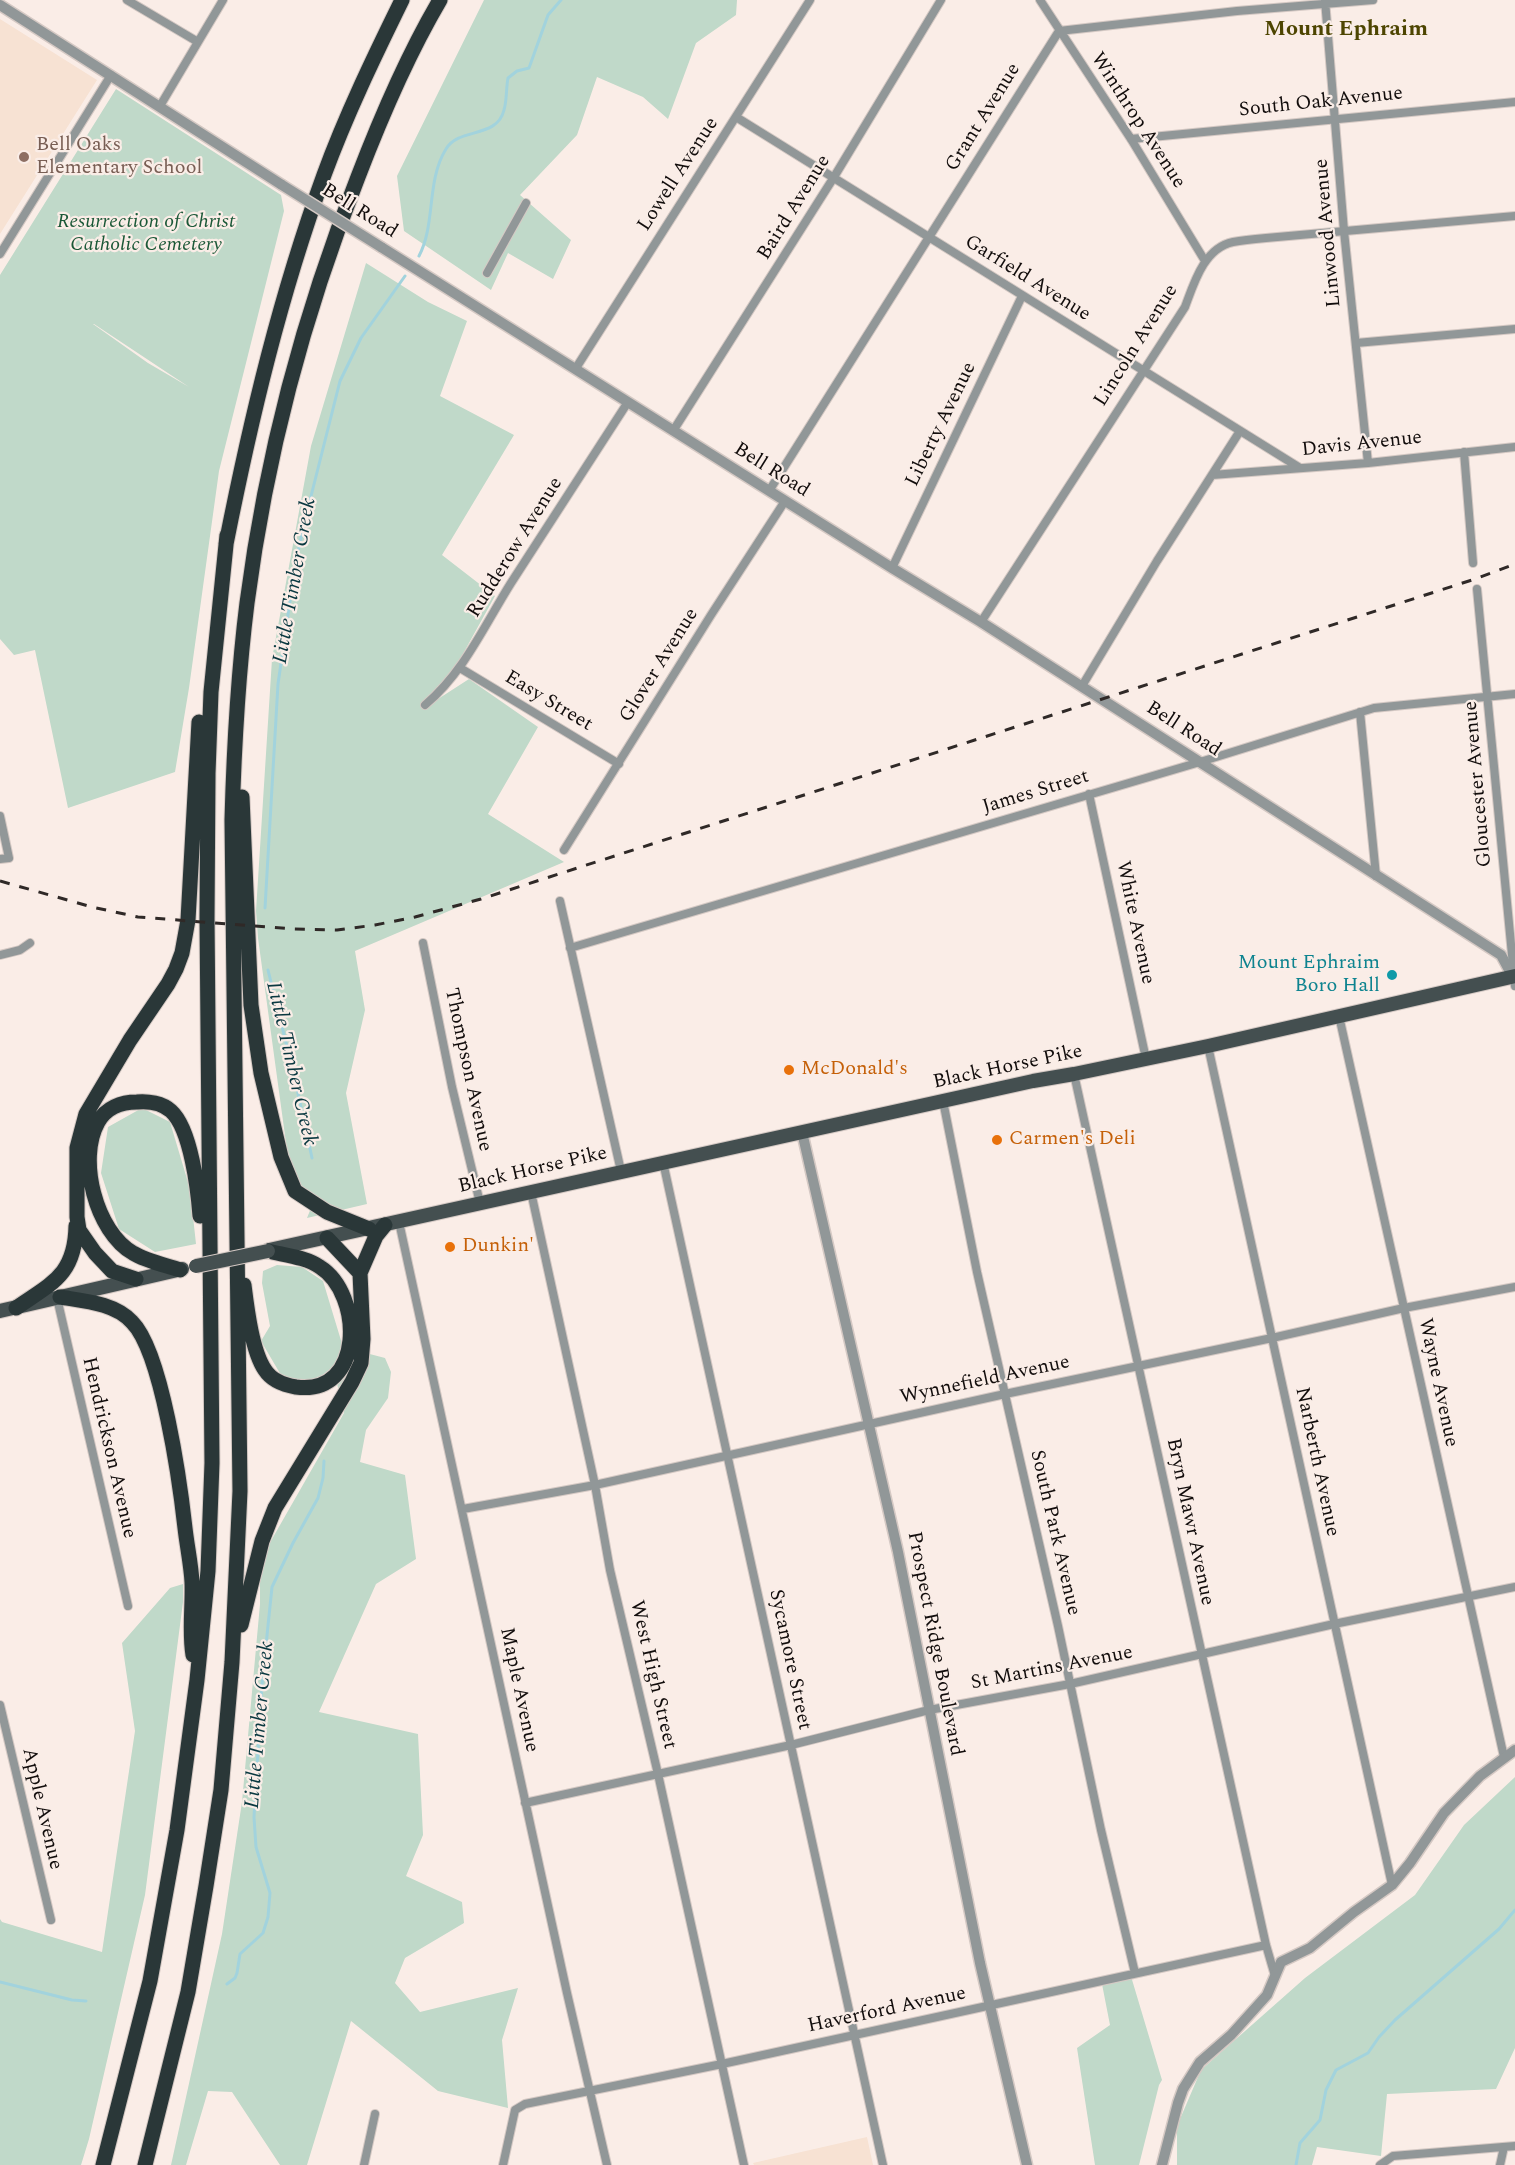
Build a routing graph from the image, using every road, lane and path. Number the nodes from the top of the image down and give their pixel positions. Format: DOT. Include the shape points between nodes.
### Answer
graph roads {
  1 [pos="127,0"];
  2 [pos="223,0"];
  3 [pos="402,0"];
  4 [pos="440,0"];
  5 [pos="810,0"];
  6 [pos="941,0"];
  7 [pos="1040,0"];
  8 [pos="1373,0"];
  9 [pos="1325,1"];
  10 [pos="0,5"];
  11 [pos="1059,31"];
  12 [pos="198,42"];
  13 [pos="111,75"];
  14 [pos="1515,102"];
  15 [pos="160,106"];
  16 [pos="736,117"];
  17 [pos="1335,118"];
  18 [pos="1131,139"];
  19 [pos="834,177"];
  20 [pos="526,203"];
  21 [pos="1515,216"];
  22 [pos="1344,231"];
  23 [pos="928,237"];
  24 [pos="0,254"];
  25 [pos="1205,261"];
  26 [pos="488,273"];
  27 [pos="1022,296"];
  28 [pos="1515,329"];
  29 [pos="1356,343"];
  30 [pos="576,368"];
  31 [pos="1142,371"];
  32 [pos="628,402"];
  33 [pos="673,431"];
  34 [pos="1240,431"];
  35 [pos="1515,447"];
  36 [pos="1464,452"];
  37 [pos="1368,463"];
  38 [pos="1300,468"];
  39 [pos="1212,475"];
  40 [pos="769,491"];
  41 [pos="785,501"];
  42 [pos="227,535"];
  43 [pos="1473,563"];
  44 [pos="892,568"];
  45 [pos="1476,589"];
  46 [pos="981,622"];
  47 [pos="460,668"];
  48 [pos="1082,686"];
  49 [pos="1515,694"];
  50 [pos="1487,697"];
  51 [pos="424,705"];
  52 [pos="237,709"];
  53 [pos="1360,712"];
  54 [pos="1200,762"];
  55 [pos="619,764"];
  56 [pos="1089,794"];
  57 [pos="0,816"];
  58 [pos="564,850"];
  59 [pos="4,858"];
  60 [pos="1377,876"];
  61 [pos="560,901"];
  62 [pos="30,943"];
  63 [pos="423,943"];
  64 [pos="570,948"];
  65 [pos="0,955"];
  66 [pos="1514,980"];
  67 [pos="1339,1016"];
  68 [pos="1208,1046"];
  69 [pos="1146,1059"];
  70 [pos="1074,1074"];
  71 [pos="943,1101"];
  72 [pos="802,1132"];
  73 [pos="663,1162"];
  74 [pos="621,1171"];
  75 [pos="531,1192"];
  76 [pos="480,1203"];
  77 [pos="77,1208"];
  78 [pos="235,1216"];
  79 [pos="392,1223"];
  80 [pos="369,1228"];
  81 [pos="327,1238"];
  82 [pos="268,1251"];
  83 [pos="180,1270"];
  84 [pos="360,1274"];
  85 [pos="136,1279"];
  86 [pos="1515,1287"];
  87 [pos="58,1297"];
  88 [pos="16,1308"];
  89 [pos="1404,1308"];
  90 [pos="0,1311"];
  91 [pos="210,1331"];
  92 [pos="1272,1338"];
  93 [pos="1138,1365"];
  94 [pos="1005,1394"];
  95 [pos="869,1424"];
  96 [pos="727,1455"];
  97 [pos="595,1485"];
  98 [pos="463,1509"];
  99 [pos="1515,1587"];
  100 [pos="1468,1598"];
  101 [pos="128,1606"];
  102 [pos="1334,1624"];
  103 [pos="1202,1655"];
  104 [pos="232,1662"];
  105 [pos="197,1680"];
  106 [pos="1070,1684"];
  107 [pos="0,1706"];
  108 [pos="930,1710"];
  109 [pos="791,1745"];
  110 [pos="1515,1750"];
  111 [pos="1504,1757"];
  112 [pos="658,1774"];
  113 [pos="525,1803"];
  114 [pos="1392,1885"];
  115 [pos="51,1920"];
  116 [pos="1266,1945"];
  117 [pos="1135,1973"];
  118 [pos="1275,1976"];
  119 [pos="990,2005"];
  120 [pos="855,2035"];
  121 [pos="722,2064"];
  122 [pos="589,2091"];
  123 [pos="375,2114"];
  124 [pos="1515,2146"];
  125 [pos="1504,2147"];
  126 [pos="1381,2164"];
  127 [pos="103,2165"];
  128 [pos="145,2165"];
  129 [pos="364,2165"];
  130 [pos="503,2165"];
  131 [pos="607,2165"];
  132 [pos="744,2165"];
  133 [pos="883,2165"];
  134 [pos="1027,2165"];
  135 [pos="1162,2165"];
  136 [pos="1500,2165"];
  1 -- 12 [label="street"];
  2 -- 12 [label="street"];
  3 -- 42 [label="highway" via="324,175 268,354"];
  4 -- 52 [label="highway" via="409,58 367,153 297,357 263,503 246,612"];
  5 -- 16 [label="street, Lowell Avenue"];
  6 -- 19 [label="street, Baird Avenue"];
  7 -- 11 [label="street, Winthrop Avenue"];
  8 -- 9 [label="street"];
  9 -- 11 [label="street"];
  9 -- 17 [label="street, Linwood Avenue"];
  10 -- 13 [label="street, Bell Road"];
  11 -- 18 [label="street, Winthrop Avenue"];
  11 -- 23 [label="street, Grant Avenue"];
  12 -- 15 [label="street"];
  13 -- 15 [label="street, Bell Road"];
  13 -- 24 [label="street"];
  14 -- 17 [label="street, South Oak Avenue"];
  15 -- 30 [label="street, Bell Road, bridge"];
  16 -- 19 [label="street, Garfield Avenue"];
  16 -- 30 [label="street, Lowell Avenue"];
  17 -- 18 [label="street, South Oak Avenue"];
  17 -- 22 [label="street, Linwood Avenue"];
  18 -- 25 [label="street, Winthrop Avenue"];
  19 -- 23 [label="street, Garfield Avenue"];
  19 -- 33 [label="street, Baird Avenue"];
  20 -- 26 [label="street"];
  21 -- 22 [label="street, Lincoln Avenue"];
  22 -- 25 [label="street, Lincoln Avenue" via="1231,242"];
  22 -- 29 [label="street, Linwood Avenue"];
  23 -- 27 [label="street, Garfield Avenue"];
  23 -- 40 [label="street, Grant Avenue"];
  25 -- 31 [label="street, Lincoln Avenue" via="1185,307"];
  27 -- 31 [label="street, Garfield Avenue"];
  27 -- 44 [label="street, Liberty Avenue"];
  28 -- 29 [label="street"];
  29 -- 37 [label="street, Linwood Avenue"];
  30 -- 32 [label="street, Bell Road"];
  31 -- 34 [label="street, Garfield Avenue"];
  31 -- 46 [label="street, Lincoln Avenue"];
  32 -- 33 [label="street, Bell Road"];
  32 -- 47 [label="street, Rudderow Avenue"];
  33 -- 40 [label="street, Bell Road"];
  34 -- 38 [label="street, Garfield Avenue"];
  34 -- 39 [label="street"];
  35 -- 36 [label="street, Davis Avenue"];
  36 -- 37 [label="street, Davis Avenue"];
  36 -- 43 [label="street"];
  37 -- 38 [label="street, Davis Avenue"];
  38 -- 39 [label="street, Davis Avenue"];
  39 -- 48 [label="street"];
  40 -- 41 [label="street, Bell Road"];
  41 -- 44 [label="street, Bell Road"];
  41 -- 55 [label="street, Glover Avenue"];
  42 -- 77 [label="highway" via="207,637 188,920 182,953 168,984 86,1114 77,1148"];
  42 -- 91 [label="highway" via="211,692 208,773"];
  44 -- 46 [label="street, Bell Road"];
  45 -- 50 [label="street, Gloucester Avenue"];
  46 -- 48 [label="street, Bell Road"];
  47 -- 51 [label="street, Rudderow Avenue"];
  47 -- 55 [label="street, Easy Street"];
  48 -- 54 [label="street, Bell Road"];
  49 -- 50 [label="street, James Street"];
  50 -- 53 [label="street, James Street"];
  50 -- 66 [label="street, Gloucester Avenue"];
  52 -- 78 [label="highway" via="232,820"];
  52 -- 80 [label="highway" via="251,1005 261,1073 281,1157 295,1191 327,1212"];
  53 -- 54 [label="street, James Street"];
  53 -- 60 [label="street"];
  54 -- 56 [label="street, James Street"];
  54 -- 60 [label="street, Bell Road"];
  55 -- 58 [label="street, Glover Avenue"];
  56 -- 64 [label="street, James Street"];
  56 -- 69 [label="street, White Avenue"];
  57 -- 59 [label="street"];
  60 -- 66 [label="street, Bell Road" via="1501,954"];
  61 -- 64 [label="street"];
  62 -- 65 [label="street"];
  63 -- 76 [label="street, Thompson Avenue"];
  64 -- 74 [label="street"];
  66 -- 67 [label="main road, Black Horse Pike"];
  67 -- 68 [label="main road, Black Horse Pike"];
  67 -- 89 [label="street, Wayne Avenue"];
  68 -- 69 [label="main road, Black Horse Pike"];
  68 -- 92 [label="street, Narberth Avenue"];
  69 -- 70 [label="main road, Black Horse Pike"];
  70 -- 71 [label="main road, Black Horse Pike"];
  70 -- 93 [label="street, Bryn Mawr Avenue"];
  71 -- 72 [label="main road, Black Horse Pike"];
  71 -- 94 [label="street, South Park Avenue"];
  72 -- 73 [label="main road, Black Horse Pike"];
  72 -- 95 [label="street, Prospect Ridge Boulevard"];
  73 -- 74 [label="main road, Black Horse Pike"];
  73 -- 96 [label="street, Sycamore Street"];
  74 -- 75 [label="main road, Black Horse Pike"];
  75 -- 76 [label="main road, Black Horse Pike"];
  75 -- 97 [label="street, West High Street"];
  76 -- 79 [label="main road, Black Horse Pike"];
  77 -- 85 [label="highway" via="80,1230 95,1253 112,1271"];
  77 -- 88 [label="highway" via="71,1261 48,1285"];
  78 -- 82 [label="highway" via="246,1295 264,1369 286,1385 310,1388 328,1383 342,1367 351,1339 348,1311 339,1289 320,1266"];
  78 -- 104 [label="highway" via="240,1491"];
  79 -- 80 [label="main road, Black Horse Pike"];
  79 -- 84 [label="highway" via="376,1236"];
  79 -- 98 [label="street, Maple Avenue"];
  80 -- 81 [label="main road, Black Horse Pike"];
  81 -- 82 [label="main road, Black Horse Pike"];
  81 -- 84 [label="highway"];
  82 -- 83 [label="main road, bridge"];
  83 -- 85 [label="main road"];
  83 -- 91 [label="highway" via="134,1254 115,1240 99,1211 92,1178 91,1137 99,1120 111,1108 127,1102 161,1105 171,1111 185,1135 198,1196"];
  84 -- 104 [label="highway" via="361,1363 275,1508 262,1541"];
  85 -- 87 [label="main road"];
  86 -- 89 [label="street, Wynnefield Avenue"];
  87 -- 88 [label="main road"];
  87 -- 101 [label="street, Hendrickson Avenue"];
  87 -- 105 [label="highway" via="100,1305 133,1322 156,1372 181,1492 192,1581 191,1644"];
  88 -- 90 [label="main road"];
  89 -- 92 [label="street, Wynnefield Avenue"];
  89 -- 100 [label="street, Wayne Avenue"];
  91 -- 105 [label="highway" via="212,1500"];
  92 -- 93 [label="street, Wynnefield Avenue"];
  92 -- 102 [label="street, Narberth Avenue"];
  93 -- 94 [label="street, Wynnefield Avenue"];
  93 -- 103 [label="street, Bryn Mawr Avenue"];
  94 -- 95 [label="street, Wynnefield Avenue"];
  94 -- 106 [label="street, South Park Avenue"];
  95 -- 96 [label="street, Wynnefield Avenue"];
  95 -- 108 [label="street, Prospect Ridge Boulevard"];
  96 -- 97 [label="street, Wynnefield Avenue"];
  96 -- 109 [label="street, Sycamore Street"];
  97 -- 98 [label="street, Wynnefield Avenue"];
  97 -- 112 [label="street, West High Street" via="610,1570"];
  98 -- 113 [label="street, Maple Avenue"];
  99 -- 100 [label="street, St Martins Avenue"];
  100 -- 102 [label="street, St Martins Avenue"];
  100 -- 111 [label="street, Wayne Avenue"];
  102 -- 103 [label="street, St Martins Avenue"];
  102 -- 114 [label="street, Narberth Avenue"];
  103 -- 106 [label="street, St Martins Avenue"];
  103 -- 116 [label="street, Bryn Mawr Avenue"];
  104 -- 128 [label="highway" via="221,1790 188,1992"];
  105 -- 127 [label="highway" via="177,1830 150,1981"];
  106 -- 108 [label="street, St Martins Avenue"];
  106 -- 117 [label="street, South Park Avenue"];
  107 -- 115 [label="street, Apple Avenue"];
  108 -- 109 [label="street, St Martins Avenue"];
  108 -- 119 [label="street, Prospect Ridge Boulevard"];
  109 -- 112 [label="street, St Martins Avenue"];
  109 -- 120 [label="street, Sycamore Street"];
  110 -- 111 [label="street"];
  111 -- 114 [label="street" via="1444,1813"];
  112 -- 113 [label="street, St Martins Avenue"];
  112 -- 121 [label="street, West High Street"];
  113 -- 122 [label="street, Maple Avenue"];
  114 -- 118 [label="street" via="1310,1948 1281,1962"];
  116 -- 117 [label="street, Haverford Avenue"];
  116 -- 118 [label="street, Bryn Mawr Avenue"];
  117 -- 119 [label="street, Haverford Avenue"];
  118 -- 135 [label="street" via="1267,1995 1232,2035 1200,2062 1176,2109"];
  119 -- 120 [label="street, Haverford Avenue"];
  119 -- 134 [label="street, Prospect Ridge Boulevard"];
  120 -- 121 [label="street, Haverford Avenue"];
  120 -- 133 [label="street, Sycamore Street"];
  121 -- 122 [label="street, Haverford Avenue"];
  121 -- 132 [label="street, West High Street"];
  122 -- 130 [label="street, Haverford Avenue" via="525,2104 515,2110"];
  122 -- 131 [label="street, Maple Avenue"];
  123 -- 129 [label="street"];
  124 -- 125 [label="street"];
  125 -- 126 [label="street" via="1393,2156"];
  125 -- 136 [label="street"];
}
